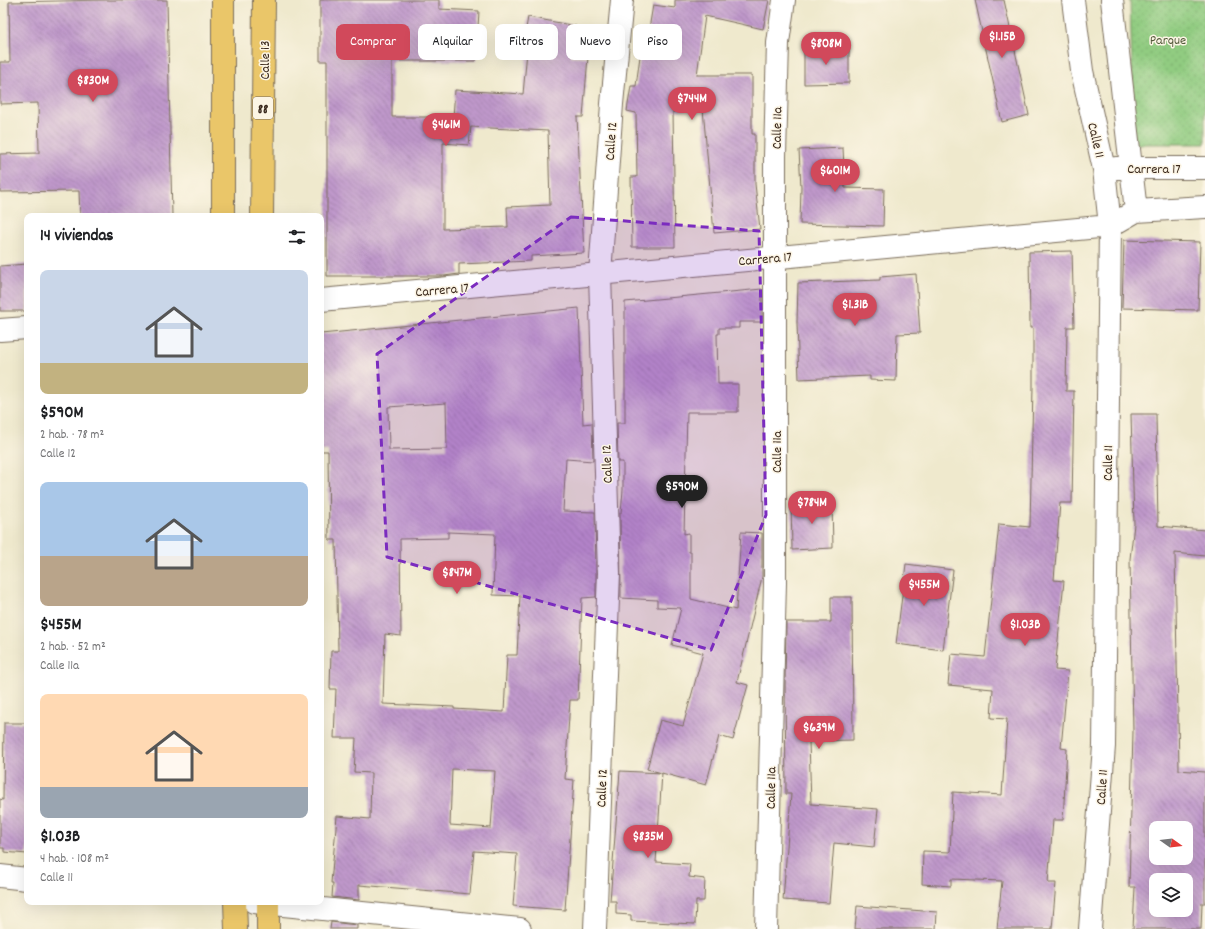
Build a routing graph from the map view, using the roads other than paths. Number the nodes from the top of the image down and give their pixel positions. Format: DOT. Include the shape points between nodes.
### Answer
graph roads {
  1 [pos="223,0"];
  2 [pos="264,0"];
  3 [pos="622,0"];
  4 [pos="784,0"];
  5 [pos="1073,0"];
  6 [pos="1112,0"];
  7 [pos="1130,167"];
  8 [pos="1205,168"];
  9 [pos="1104,169"];
  10 [pos="1205,207"];
  11 [pos="1136,211"];
  12 [pos="223,213"];
  13 [pos="262,213"];
  14 [pos="1110,226"];
  15 [pos="776,257"];
  16 [pos="600,274"];
  17 [pos="324,300"];
  18 [pos="24,328"];
  19 [pos="0,330"];
  20 [pos="0,876"];
  21 [pos="24,879"];
  22 [pos="236,905"];
  23 [pos="263,905"];
  24 [pos="283,905"];
  25 [pos="236,929"];
  26 [pos="268,929"];
  27 [pos="520,929"];
  28 [pos="595,929"];
  29 [pos="766,929"];
  30 [pos="1090,929"];
  1 -- 12 [label="highway"];
  2 -- 13 [label="highway, Calle 13 / 88"];
  3 -- 16 [label="street, Calle 12"];
  4 -- 15 [label="street, Calle 11a" via="778,43"];
  5 -- 9 [label="street, Calle 11" via="1082,71"];
  6 -- 7 [label="street, Calle 11"];
  7 -- 8 [label="street, Carrera 17"];
  7 -- 9 [label="street, Carrera 17"];
  7 -- 11 [label="street, Calle 11"];
  9 -- 14 [label="street, Calle 11"];
  10 -- 11 [label="street, Carrera 17"];
  11 -- 14 [label="street, Carrera 17"];
  14 -- 15 [label="street, Carrera 17"];
  14 -- 30 [label="street, Calle 11" via="1104,746"];
  15 -- 16 [label="street, Carrera 17"];
  15 -- 29 [label="street, Calle 11a" via="775,583"];
  16 -- 17 [label="street, Carrera 17"];
  16 -- 28 [label="street, Calle 12" via="609,573"];
  18 -- 19 [label="street"];
  20 -- 21 [label="street"];
  22 -- 25 [label="highway"];
  23 -- 26 [label="highway"];
  24 -- 27 [label="street"];
}
